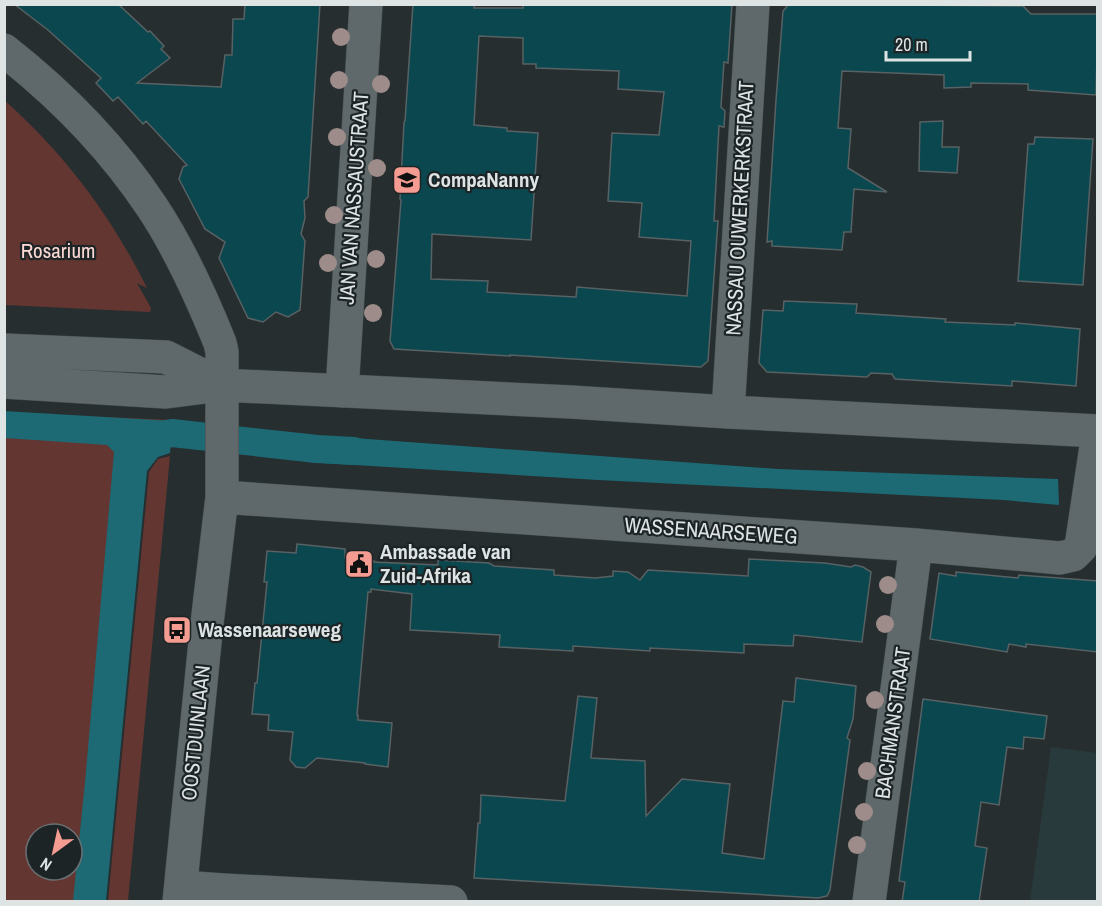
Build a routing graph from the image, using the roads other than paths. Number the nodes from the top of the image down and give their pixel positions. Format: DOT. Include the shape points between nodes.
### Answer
graph roads {
  1 [pos="366,4"];
  2 [pos="753,4"];
  3 [pos="4,50"];
  4 [pos="4,350"];
  5 [pos="4,382"];
  6 [pos="221,385"];
  7 [pos="342,391"];
  8 [pos="728,412"];
  9 [pos="1098,432"];
  10 [pos="222,497"];
  11 [pos="916,546"];
  12 [pos="180,894"];
  13 [pos="451,902"];
  14 [pos="869,902"];
  1 -- 7 [label="street, JAN VAN NASSAUSTRAAT"];
  2 -- 8 [label="street, NASSAU OUWERKERKSTRAAT"];
  3 -- 6 [label="street, OOSTDUINLAAN" via="99,138 152,207 198,291 220,343"];
  4 -- 6 [label="street, WASSENAARSEWEG" via="166,357"];
  5 -- 6 [label="street, WASSENAARSEWEG" via="166,392"];
  6 -- 7 [label="street, WASSENAARSEWEG"];
  6 -- 10 [label="street, OOSTDUINLAAN"];
  7 -- 8 [label="street, WASSENAARSEWEG"];
  8 -- 9 [label="street, WASSENAARSEWEG"];
  9 -- 11 [label="street, WASSENAARSEWEG" via="1081,547 1073,555 1060,558"];
  10 -- 11 [label="street, WASSENAARSEWEG"];
  10 -- 12 [label="street, OOSTDUINLAAN"];
  11 -- 14 [label="street, BACHMANSTRAAT"];
  12 -- 13 [label="street" via="224,890"];
}
